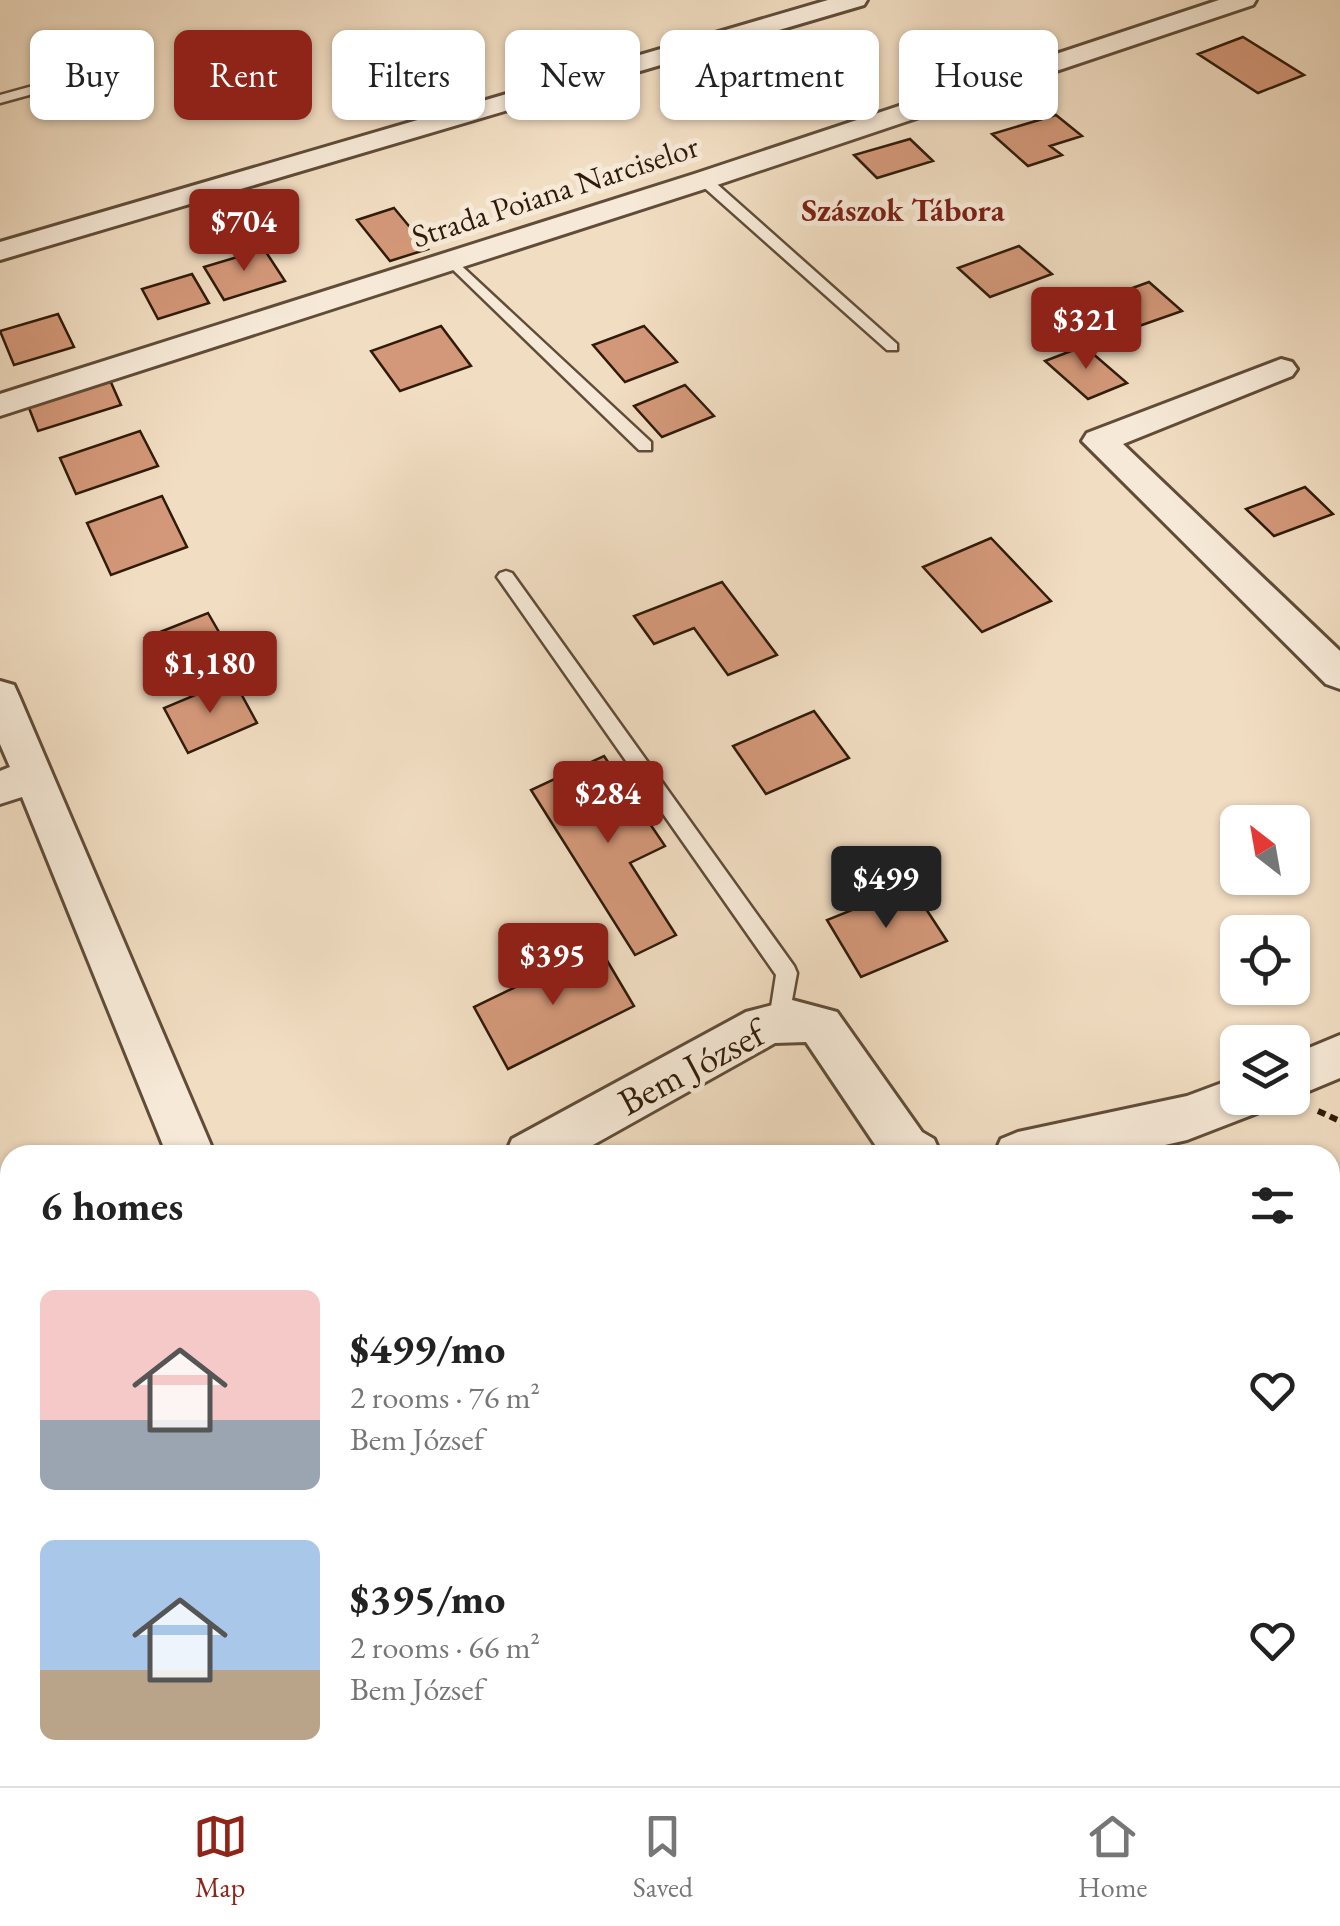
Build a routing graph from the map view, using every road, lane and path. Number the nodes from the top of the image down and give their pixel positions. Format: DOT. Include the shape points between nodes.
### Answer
graph roads {
  1 [pos="855,0"];
  2 [pos="1244,0"];
  3 [pos="30,91"];
  4 [pos="0,99"];
  5 [pos="704,180"];
  6 [pos="0,251"];
  7 [pos="452,261"];
  8 [pos="892,347"];
  9 [pos="1281,369"];
  10 [pos="0,406"];
  11 [pos="645,446"];
  12 [pos="506,577"];
  13 [pos="1340,674"];
  14 [pos="0,696"];
  15 [pos="16,781"];
  16 [pos="780,1020"];
  17 [pos="1340,1056"];
  18 [pos="1310,1069"];
  19 [pos="1220,1106"];
  20 [pos="186,1145"];
  21 [pos="548,1145"];
  22 [pos="903,1145"];
  23 [pos="1064,1145"];
  1 -- 6 [label="street"];
  2 -- 5 [label="street, Strada Poiana Narciselor"];
  3 -- 4 [label="lane"];
  5 -- 7 [label="street, Strada Poiana Narciselor"];
  5 -- 8 [label="lane"];
  7 -- 10 [label="street, Strada Poiana Narciselor"];
  7 -- 11 [label="lane"];
  9 -- 13 [label="street" via="1099,441"];
  12 -- 16 [label="lane" via="788,973"];
  14 -- 15 [label="street"];
  15 -- 20 [label="street"];
  16 -- 21 [label="street, Bem József"];
  16 -- 22 [label="street, Bem József" via="821,1027"];
  17 -- 18 [label="street"];
  19 -- 23 [label="street"];
}
